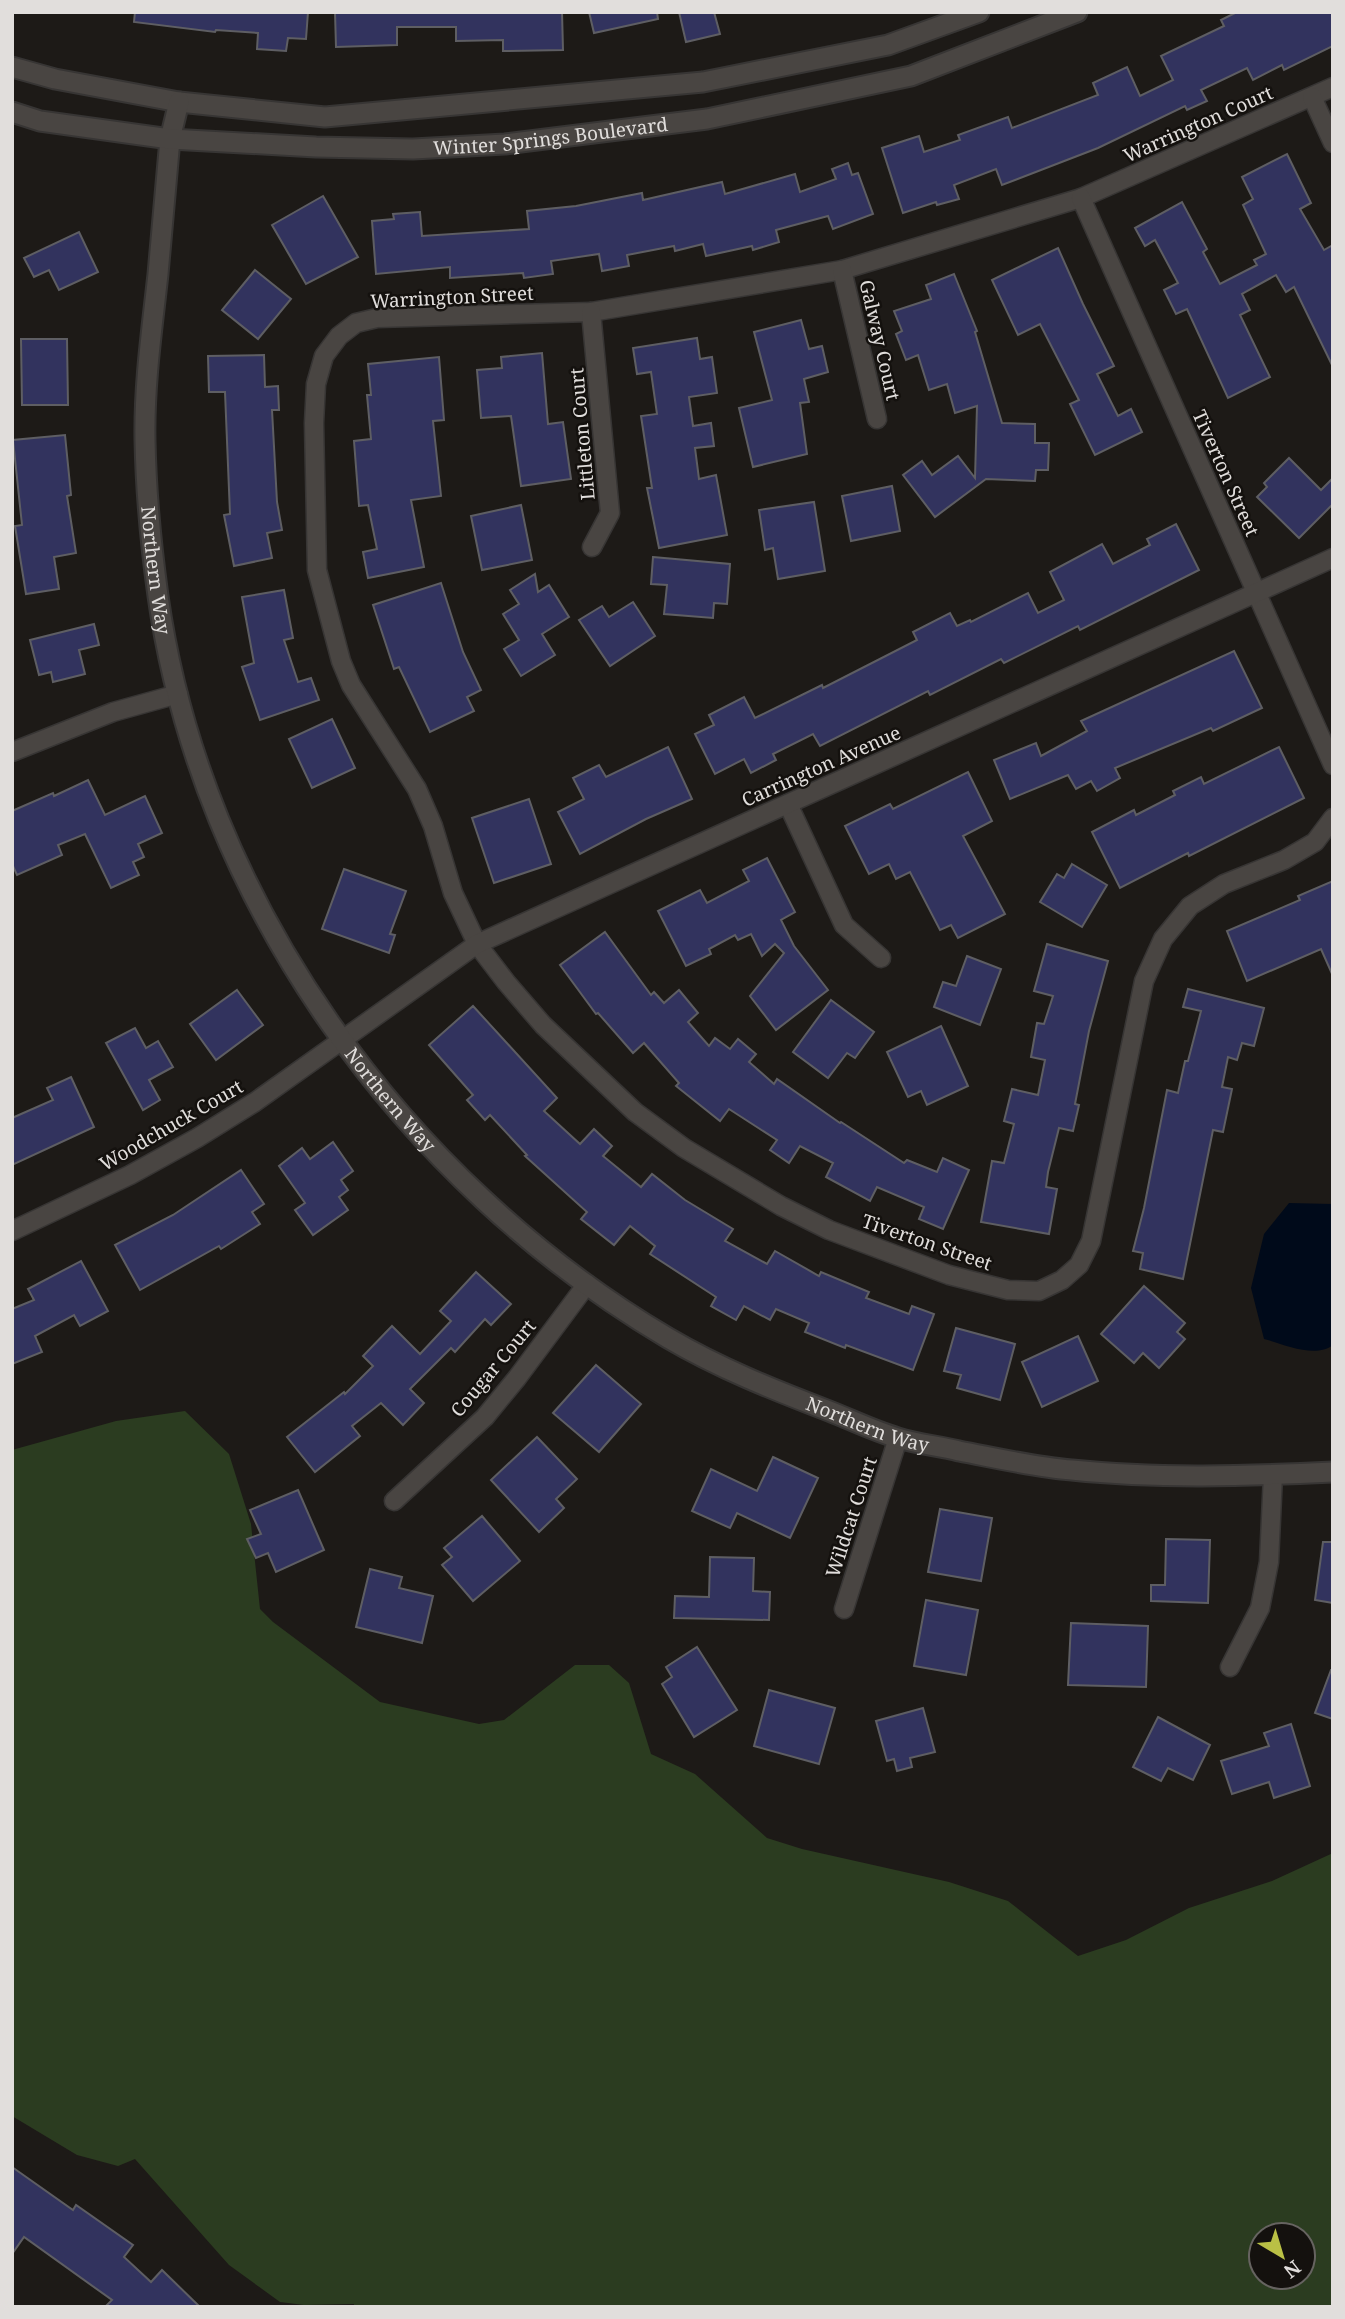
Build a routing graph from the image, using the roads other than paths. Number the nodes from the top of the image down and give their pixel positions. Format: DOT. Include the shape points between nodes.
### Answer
graph roads {
  1 [pos="979,12"];
  2 [pos="1077,12"];
  3 [pos="12,67"];
  4 [pos="1333,87"];
  5 [pos="1312,97"];
  6 [pos="179,102"];
  7 [pos="12,112"];
  8 [pos="170,139"];
  9 [pos="1333,143"];
  10 [pos="1081,198"];
  11 [pos="842,270"];
  12 [pos="591,312"];
  13 [pos="877,419"];
  14 [pos="592,547"];
  15 [pos="1333,558"];
  16 [pos="1256,593"];
  17 [pos="178,694"];
  18 [pos="12,752"];
  19 [pos="1333,765"];
  20 [pos="788,803"];
  21 [pos="1333,818"];
  22 [pos="477,944"];
  23 [pos="881,958"];
  24 [pos="342,1040"];
  25 [pos="12,1231"];
  26 [pos="587,1284"];
  27 [pos="898,1438"];
  28 [pos="1333,1472"];
  29 [pos="1273,1475"];
  30 [pos="394,1501"];
  31 [pos="844,1609"];
  32 [pos="1230,1667"];
  1 -- 6 [label="street, Winter Springs Boulevard" via="888,46 703,82 325,117"];
  2 -- 8 [label="street, Winter Springs Boulevard" via="911,76 707,120 505,144 413,149"];
  3 -- 6 [label="street, Winter Springs Boulevard"];
  4 -- 5 [label="street, Warrington Court"];
  5 -- 9 [label="street"];
  5 -- 10 [label="street, Warrington Court"];
  6 -- 8 [label="street, Northern Way"];
  7 -- 8 [label="street, Winter Springs Boulevard" via="40,121"];
  8 -- 17 [label="street, Northern Way" via="147,362 145,440 159,602"];
  10 -- 11 [label="street, Warrington Street"];
  10 -- 16 [label="street, Tiverton Street"];
  11 -- 12 [label="street, Warrington Street"];
  11 -- 13 [label="street, Galway Court"];
  12 -- 14 [label="street, Littleton Court" via="610,513"];
  12 -- 22 [label="street, Warrington Street" via="377,318 356,323 324,356 316,384 317,570 341,661 351,685 417,789 453,893"];
  15 -- 16 [label="street, Carrington Avenue"];
  16 -- 19 [label="street, Tiverton Street"];
  16 -- 20 [label="street, Carrington Avenue"];
  17 -- 18 [label="street" via="113,712"];
  17 -- 24 [label="street, Northern Way" via="227,839 256,902"];
  20 -- 22 [label="street, Carrington Avenue"];
  20 -- 23 [label="street" via="844,925"];
  21 -- 22 [label="street, Tiverton Street" via="1315,842 1224,884 1190,906 1163,939 1144,981 1091,1241 1079,1265 1040,1291 1008,1290 949,1275 829,1230 684,1147 635,1112 543,1025"];
  22 -- 24 [label="street, Carrington Avenue"];
  24 -- 25 [label="street, Woodchuck Court" via="197,1138"];
  24 -- 26 [label="street, Northern Way" via="438,1156 496,1213"];
  26 -- 27 [label="street, Northern Way" via="668,1338 738,1375"];
  26 -- 30 [label="street, Cougar Court" via="485,1417"];
  27 -- 29 [label="street, Northern Way" via="1066,1470 1142,1476"];
  27 -- 31 [label="street, Wildcat Court"];
  28 -- 29 [label="street, Northern Way"];
  29 -- 32 [label="street" via="1269,1562 1260,1608"];
}
